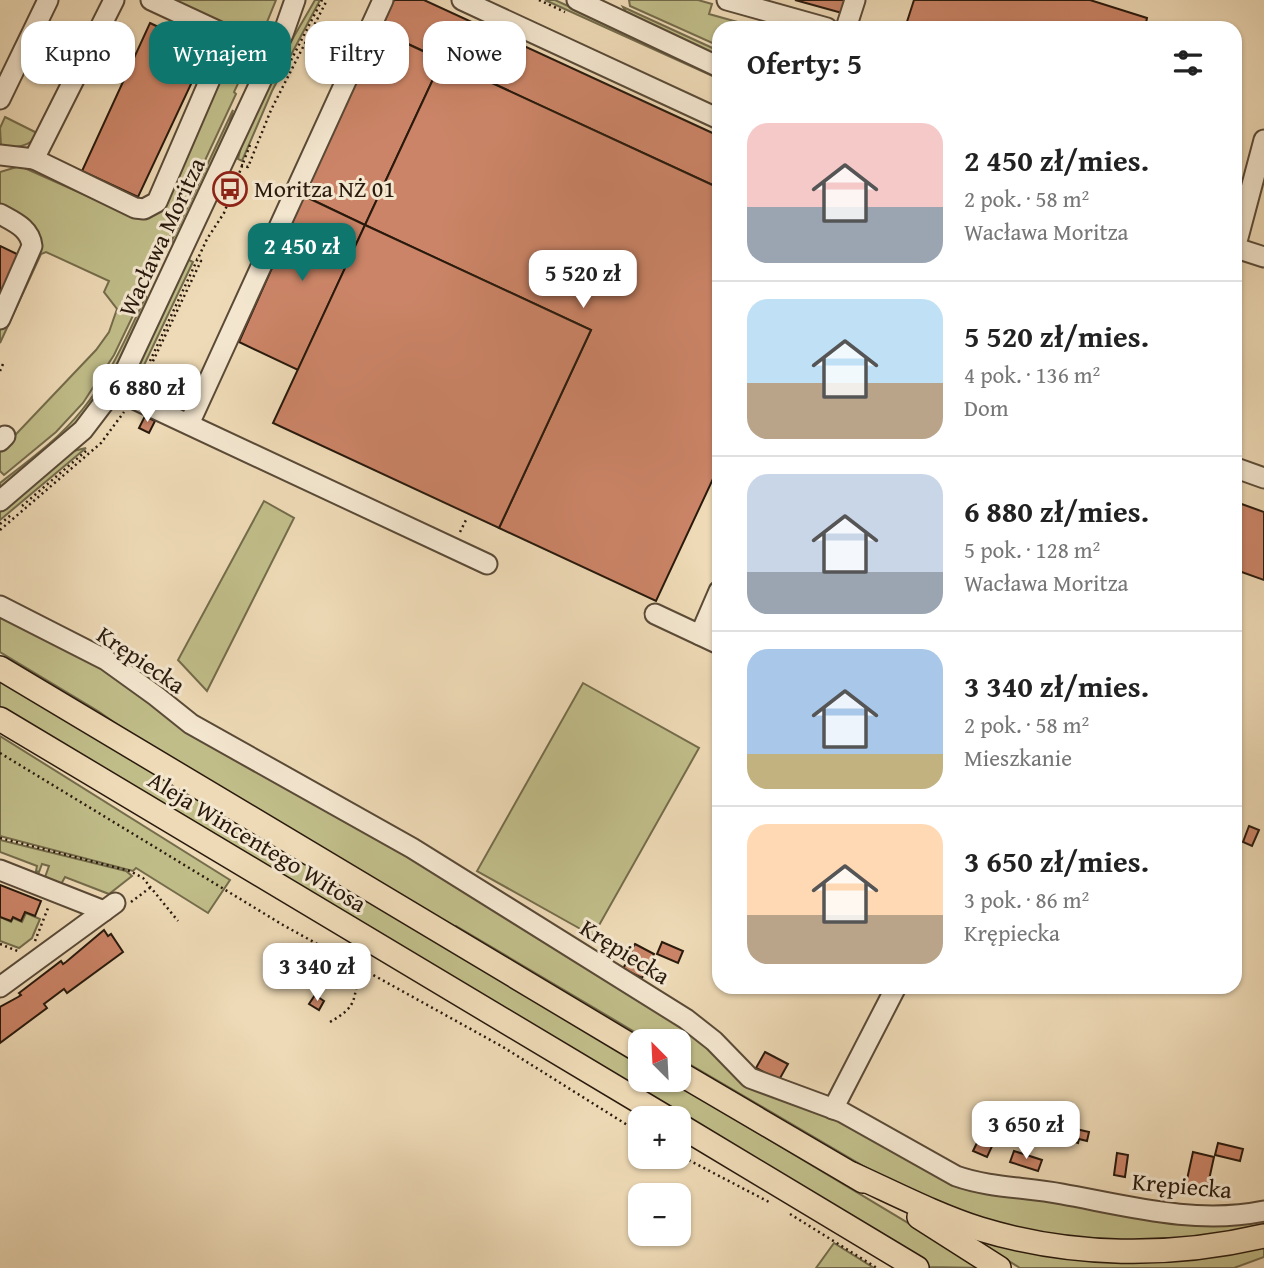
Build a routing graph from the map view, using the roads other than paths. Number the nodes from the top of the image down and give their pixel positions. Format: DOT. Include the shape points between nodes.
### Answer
graph roads {
  1 [pos="48,0"];
  2 [pos="114,0"];
  3 [pos="151,0"];
  4 [pos="295,0"];
  5 [pos="304,0"];
  6 [pos="383,0"];
  7 [pos="462,0"];
  8 [pos="577,0"];
  9 [pos="727,0"];
  10 [pos="855,0"];
  11 [pos="611,7"];
  12 [pos="288,21"];
  13 [pos="291,21"];
  14 [pos="802,21"];
  15 [pos="848,21"];
  16 [pos="712,63"];
  17 [pos="260,84"];
  18 [pos="0,99"];
  19 [pos="712,116"];
  20 [pos="1264,140"];
  21 [pos="0,155"];
  22 [pos="34,159"];
  23 [pos="1242,202"];
  24 [pos="0,214"];
  25 [pos="1242,249"];
  26 [pos="1264,257"];
  27 [pos="0,319"];
  28 [pos="114,390"];
  29 [pos="189,424"];
  30 [pos="1242,470"];
  31 [pos="1264,478"];
  32 [pos="0,501"];
  33 [pos="487,564"];
  34 [pos="0,606"];
  35 [pos="712,607"];
  36 [pos="655,614"];
  37 [pos="699,635"];
  38 [pos="712,641"];
  39 [pos="0,668"];
  40 [pos="0,719"];
  41 [pos="0,870"];
  42 [pos="0,987"];
  43 [pos="892,994"];
  44 [pos="628,1044"];
  45 [pos="691,1080"];
  46 [pos="647,1106"];
  47 [pos="833,1109"];
  48 [pos="691,1132"];
  49 [pos="852,1174"];
  50 [pos="1264,1212"];
  51 [pos="1264,1236"];
  52 [pos="917,1268"];
  53 [pos="999,1268"];
  1 -- 18 [label="street"];
  2 -- 22 [label="street"];
  3 -- 22 [label="street" via="222,33 225,40 157,202 135,208"];
  4 -- 12 [label="street, Wacława Moritza"];
  5 -- 13 [label="street, Wacława Moritza"];
  6 -- 29 [label="street"];
  7 -- 19 [label="street"];
  8 -- 11 [label="street"];
  9 -- 14 [label="street"];
  10 -- 15 [label="street"];
  11 -- 16 [label="street"];
  17 -- 28 [label="street, Wacława Moritza"];
  20 -- 23 [label="street"];
  21 -- 22 [label="street"];
  24 -- 27 [label="street" via="24,229 33,246"];
  25 -- 26 [label="street"];
  28 -- 29 [label="street"];
  28 -- 32 [label="street, Wacława Moritza" via="83,430"];
  29 -- 33 [label="street"];
  30 -- 31 [label="street"];
  34 -- 47 [label="street, Krępiecka" via="106,660 191,724 412,848 686,1019 750,1078"];
  35 -- 37 [label="street"];
  36 -- 37 [label="street"];
  37 -- 38 [label="street"];
  39 -- 44 [label="main road, Aleja Wincentego Witosa"];
  40 -- 46 [label="main road, Aleja Wincentego Witosa"];
  41 -- 42 [label="street" via="110,907"];
  43 -- 47 [label="street"];
  45 -- 49 [label="main road"];
  47 -- 50 [label="street, Krępiecka" via="972,1181 1181,1215"];
  48 -- 52 [label="main road"];
  49 -- 51 [label="main road" via="956,1220 1057,1246 1143,1252"];
  49 -- 53 [label="main road"];
}
